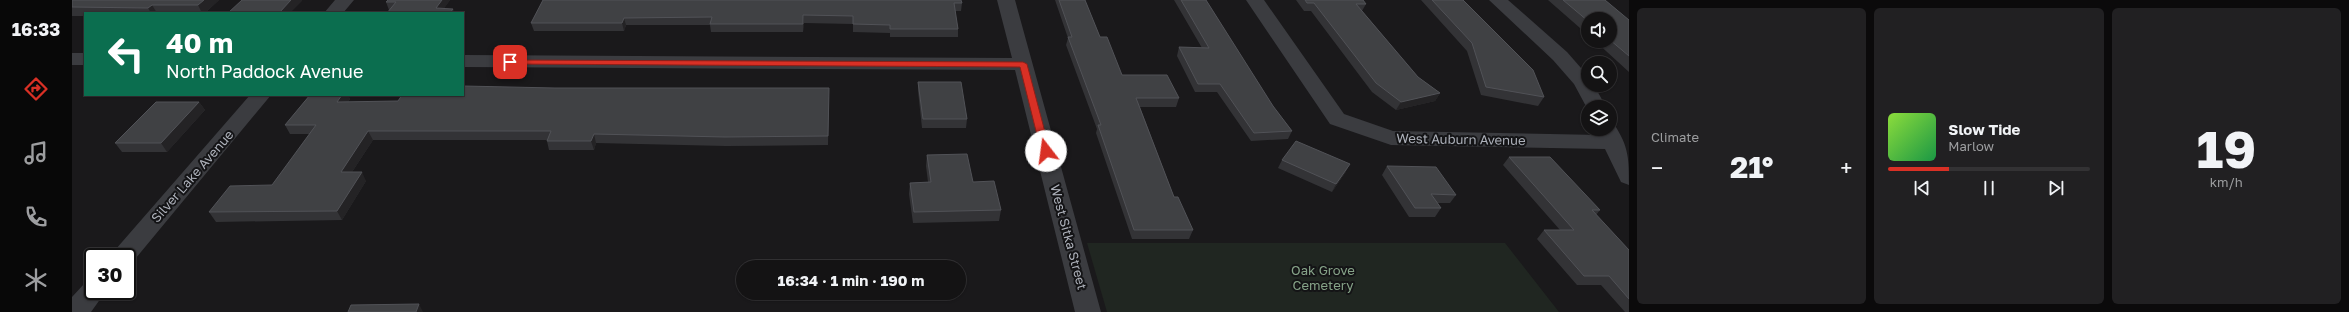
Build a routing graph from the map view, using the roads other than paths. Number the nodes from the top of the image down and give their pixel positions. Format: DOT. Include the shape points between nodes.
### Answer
graph roads {
  1 [pos="345,0"];
  2 [pos="1006,0"];
  3 [pos="1255,0"];
  4 [pos="1498,0"];
  5 [pos="334,12"];
  6 [pos="72,59"];
  7 [pos="84,59"];
  8 [pos="464,61"];
  9 [pos="1023,64"];
  10 [pos="260,96"];
  11 [pos="1592,100"];
  12 [pos="1581,135"];
  13 [pos="1610,136"];
  14 [pos="1629,177"];
  15 [pos="130,248"];
  16 [pos="85,300"];
  17 [pos="75,312"];
  18 [pos="1088,312"];
  1 -- 5 [label="street"];
  2 -- 9 [label="street, West Sitka Street"];
  3 -- 12 [label="street, West Auburn Avenue" via="1337,119 1391,138"];
  4 -- 11 [label="street" via="1560,56 1583,82"];
  6 -- 7 [label="street"];
  8 -- 9 [label="street"];
  9 -- 18 [label="street, West Sitka Street"];
  10 -- 15 [label="street, Silver Lake Avenue"];
  13 -- 14 [label="street"];
  16 -- 17 [label="street"];
}
